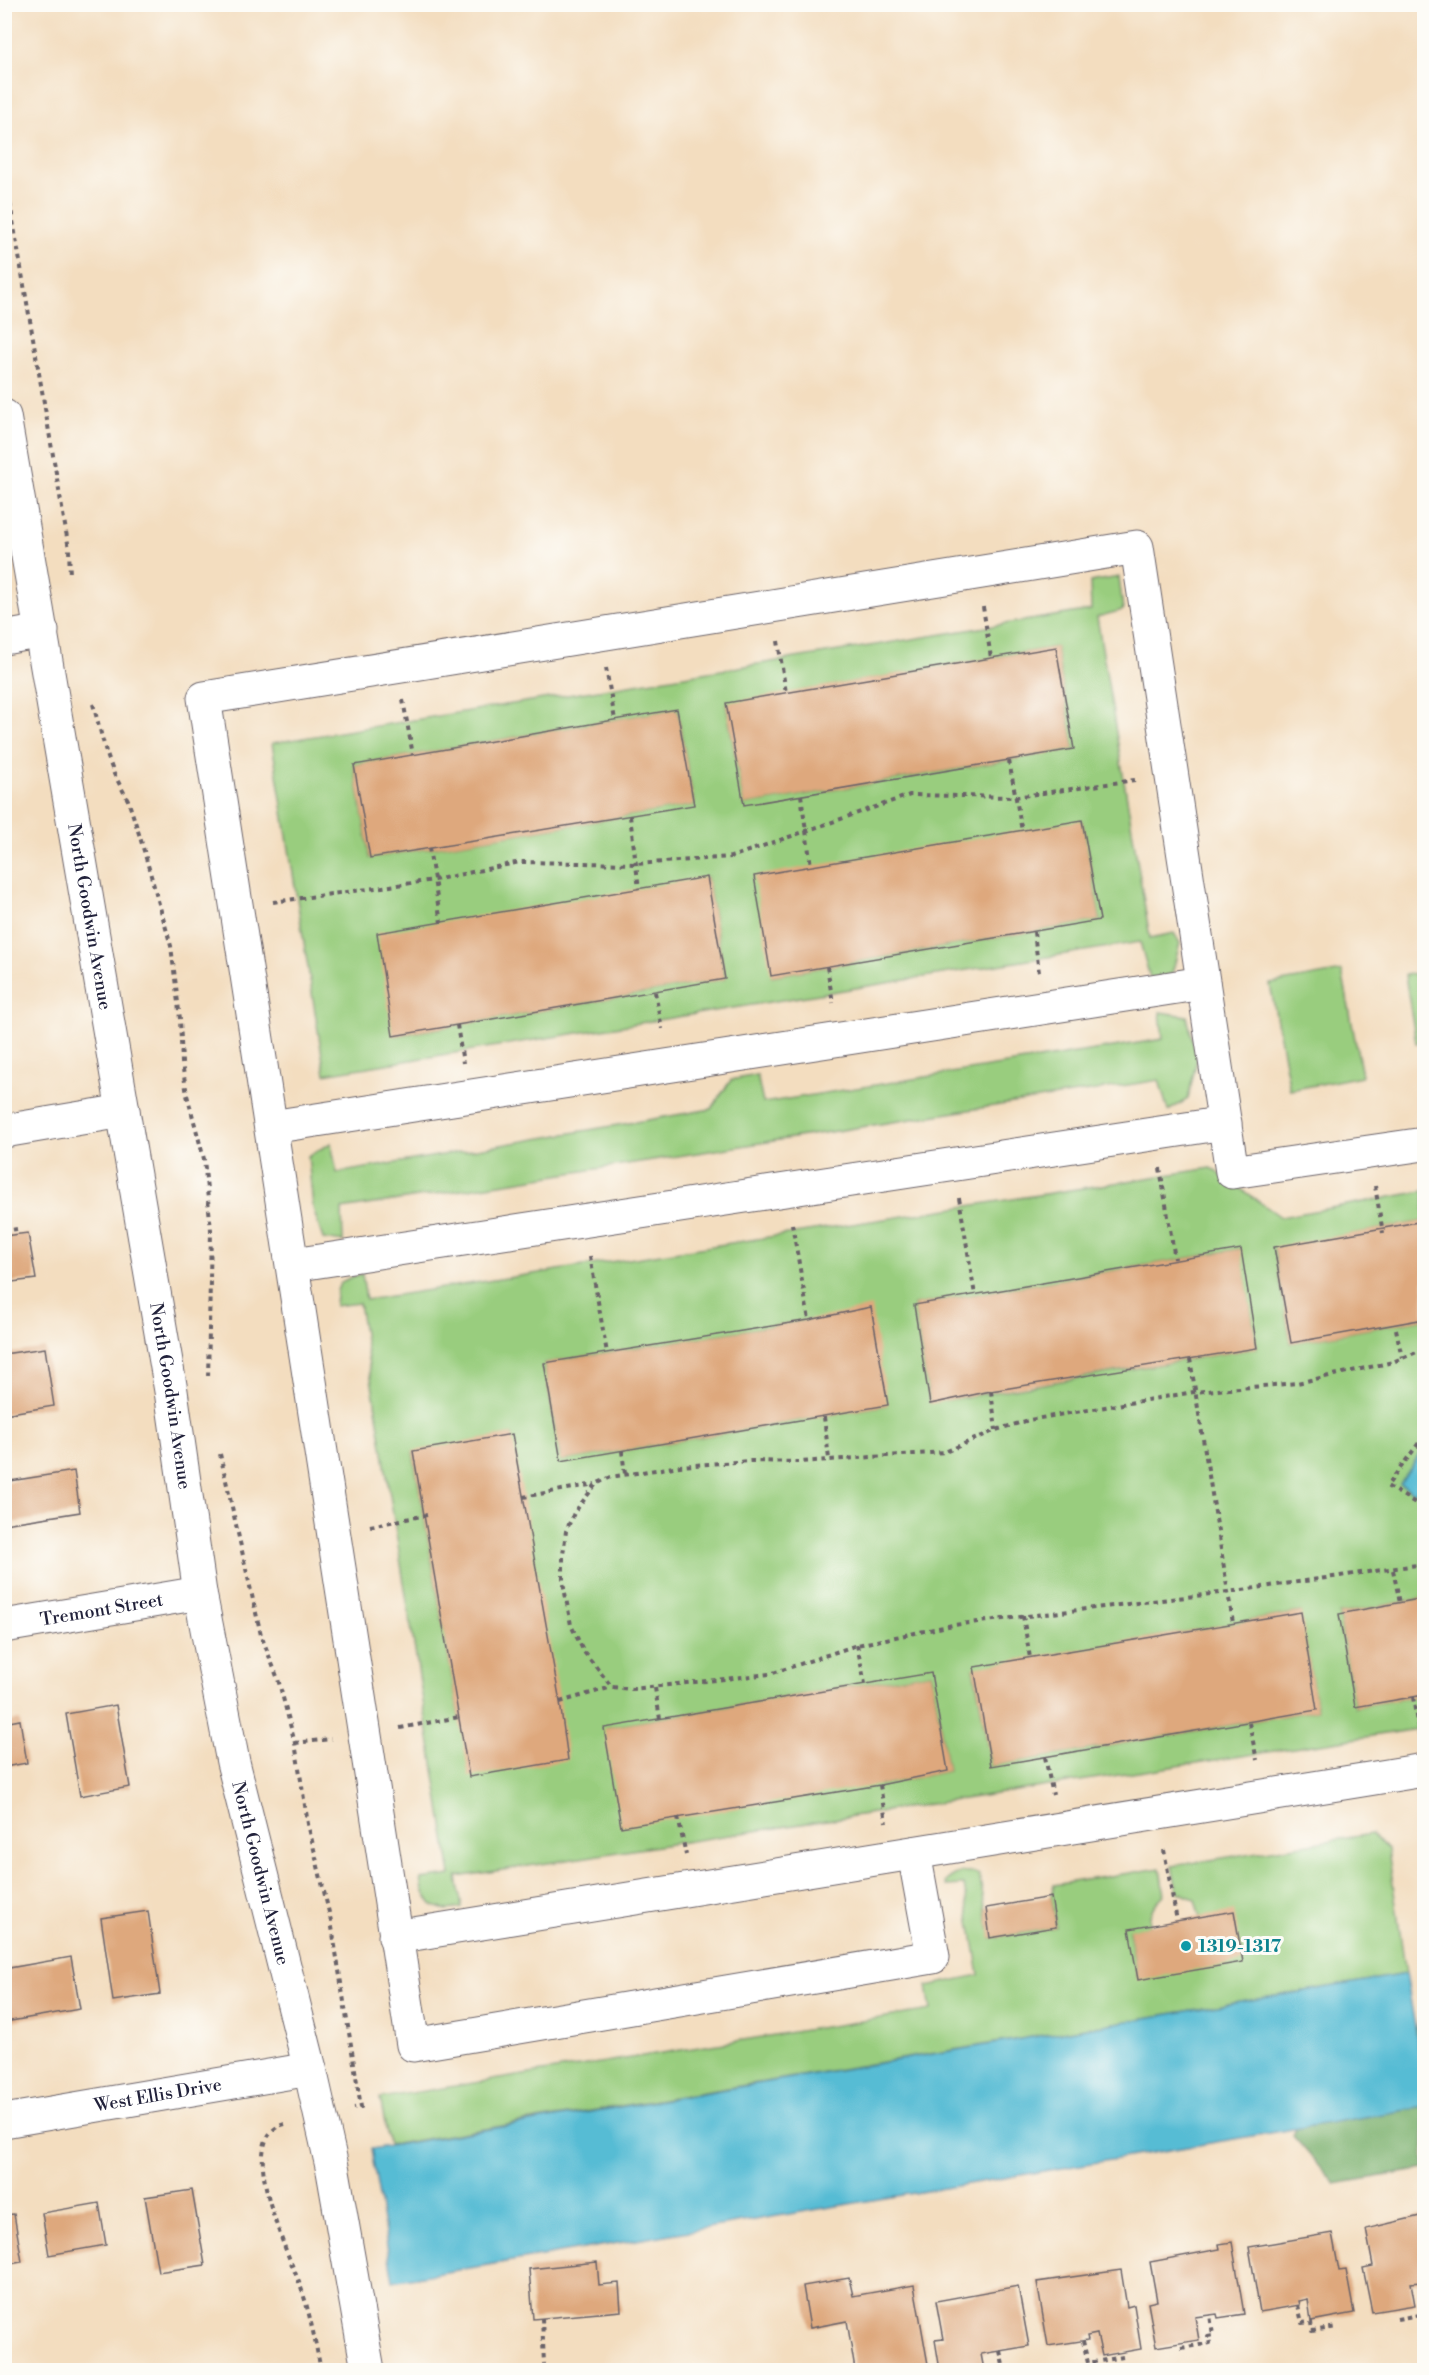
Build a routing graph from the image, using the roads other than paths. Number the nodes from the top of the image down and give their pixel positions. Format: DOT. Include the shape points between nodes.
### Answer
graph roads {
  1 [pos="4,416"];
  2 [pos="42,631"];
  3 [pos="4,638"];
  4 [pos="1203,983"];
  5 [pos="123,1111"];
  6 [pos="1225,1123"];
  7 [pos="271,1127"];
  8 [pos="4,1131"];
  9 [pos="1425,1144"];
  10 [pos="293,1265"];
  11 [pos="200,1593"];
  12 [pos="4,1626"];
  13 [pos="1425,1770"];
  14 [pos="914,1852"];
  15 [pos="395,1937"];
  16 [pos="310,2069"];
  17 [pos="4,2121"];
  18 [pos="368,2370"];
  1 -- 2 [label="street, North Goodwin Avenue"];
  2 -- 3 [label="street"];
  2 -- 5 [label="street, North Goodwin Avenue"];
  4 -- 6 [label="street"];
  4 -- 7 [label="street"];
  4 -- 7 [label="street" via="1137,548 204,698"];
  5 -- 8 [label="street"];
  5 -- 11 [label="street, North Goodwin Avenue" via="171,1390"];
  6 -- 9 [label="street" via="1232,1172"];
  6 -- 10 [label="street"];
  7 -- 10 [label="street"];
  10 -- 15 [label="street"];
  11 -- 12 [label="street, Tremont Street"];
  11 -- 16 [label="street, North Goodwin Avenue" via="233,1762"];
  13 -- 14 [label="street"];
  14 -- 15 [label="street"];
  14 -- 15 [label="street" via="933,1957 413,2045"];
  16 -- 17 [label="street, West Ellis Drive"];
  16 -- 18 [label="street, North Goodwin Avenue" via="333,2171"];
}
